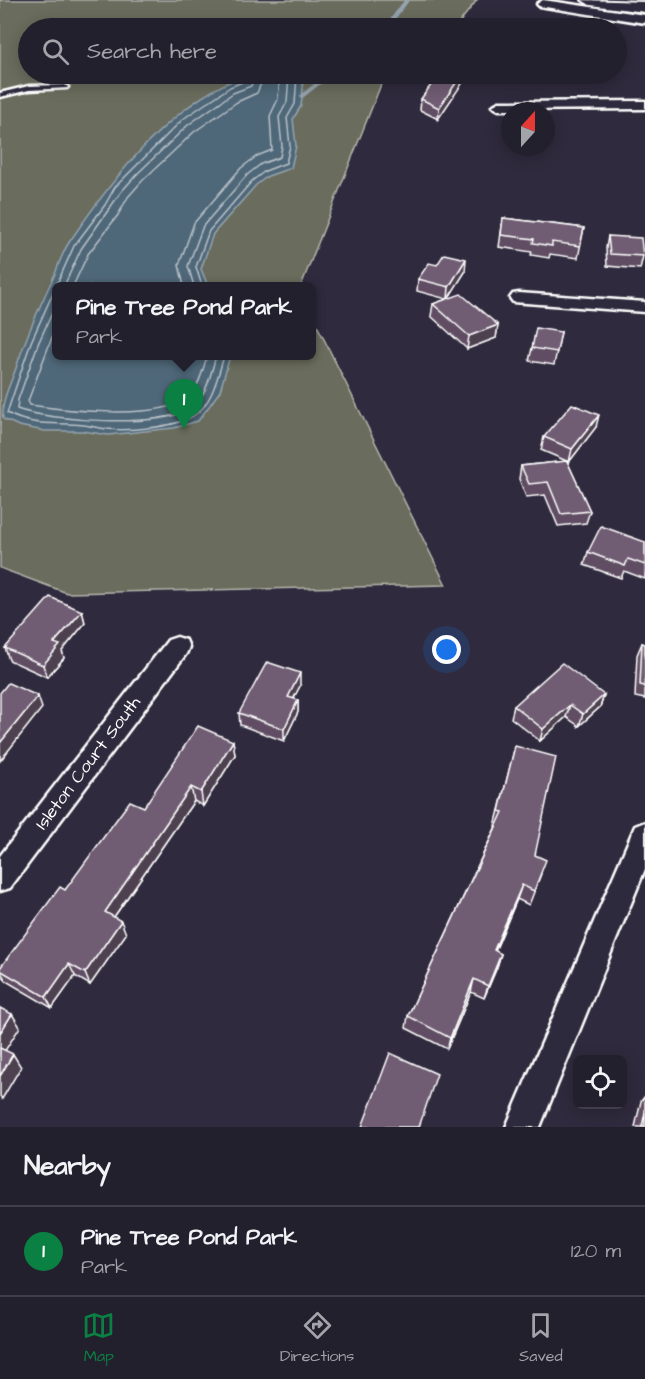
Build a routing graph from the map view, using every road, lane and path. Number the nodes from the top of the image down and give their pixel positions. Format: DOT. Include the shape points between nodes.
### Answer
graph roads {
  1 [pos="590,0"];
  2 [pos="543,4"];
  3 [pos="645,8"];
  4 [pos="645,19"];
  5 [pos="65,87"];
  6 [pos="0,95"];
  7 [pos="645,105"];
  8 [pos="499,106"];
  9 [pos="519,298"];
  10 [pos="645,307"];
  11 [pos="177,647"];
  12 [pos="645,835"];
  13 [pos="0,878"];
  14 [pos="523,1127"];
  1 -- 3 [label="main road"];
  2 -- 4 [label="street"];
  5 -- 6 [label="lane" via="29,88"];
  7 -- 8 [label="street"];
  9 -- 10 [label="street"];
  11 -- 13 [label="street, Isleton Court South"];
  12 -- 14 [label="street"];
}
